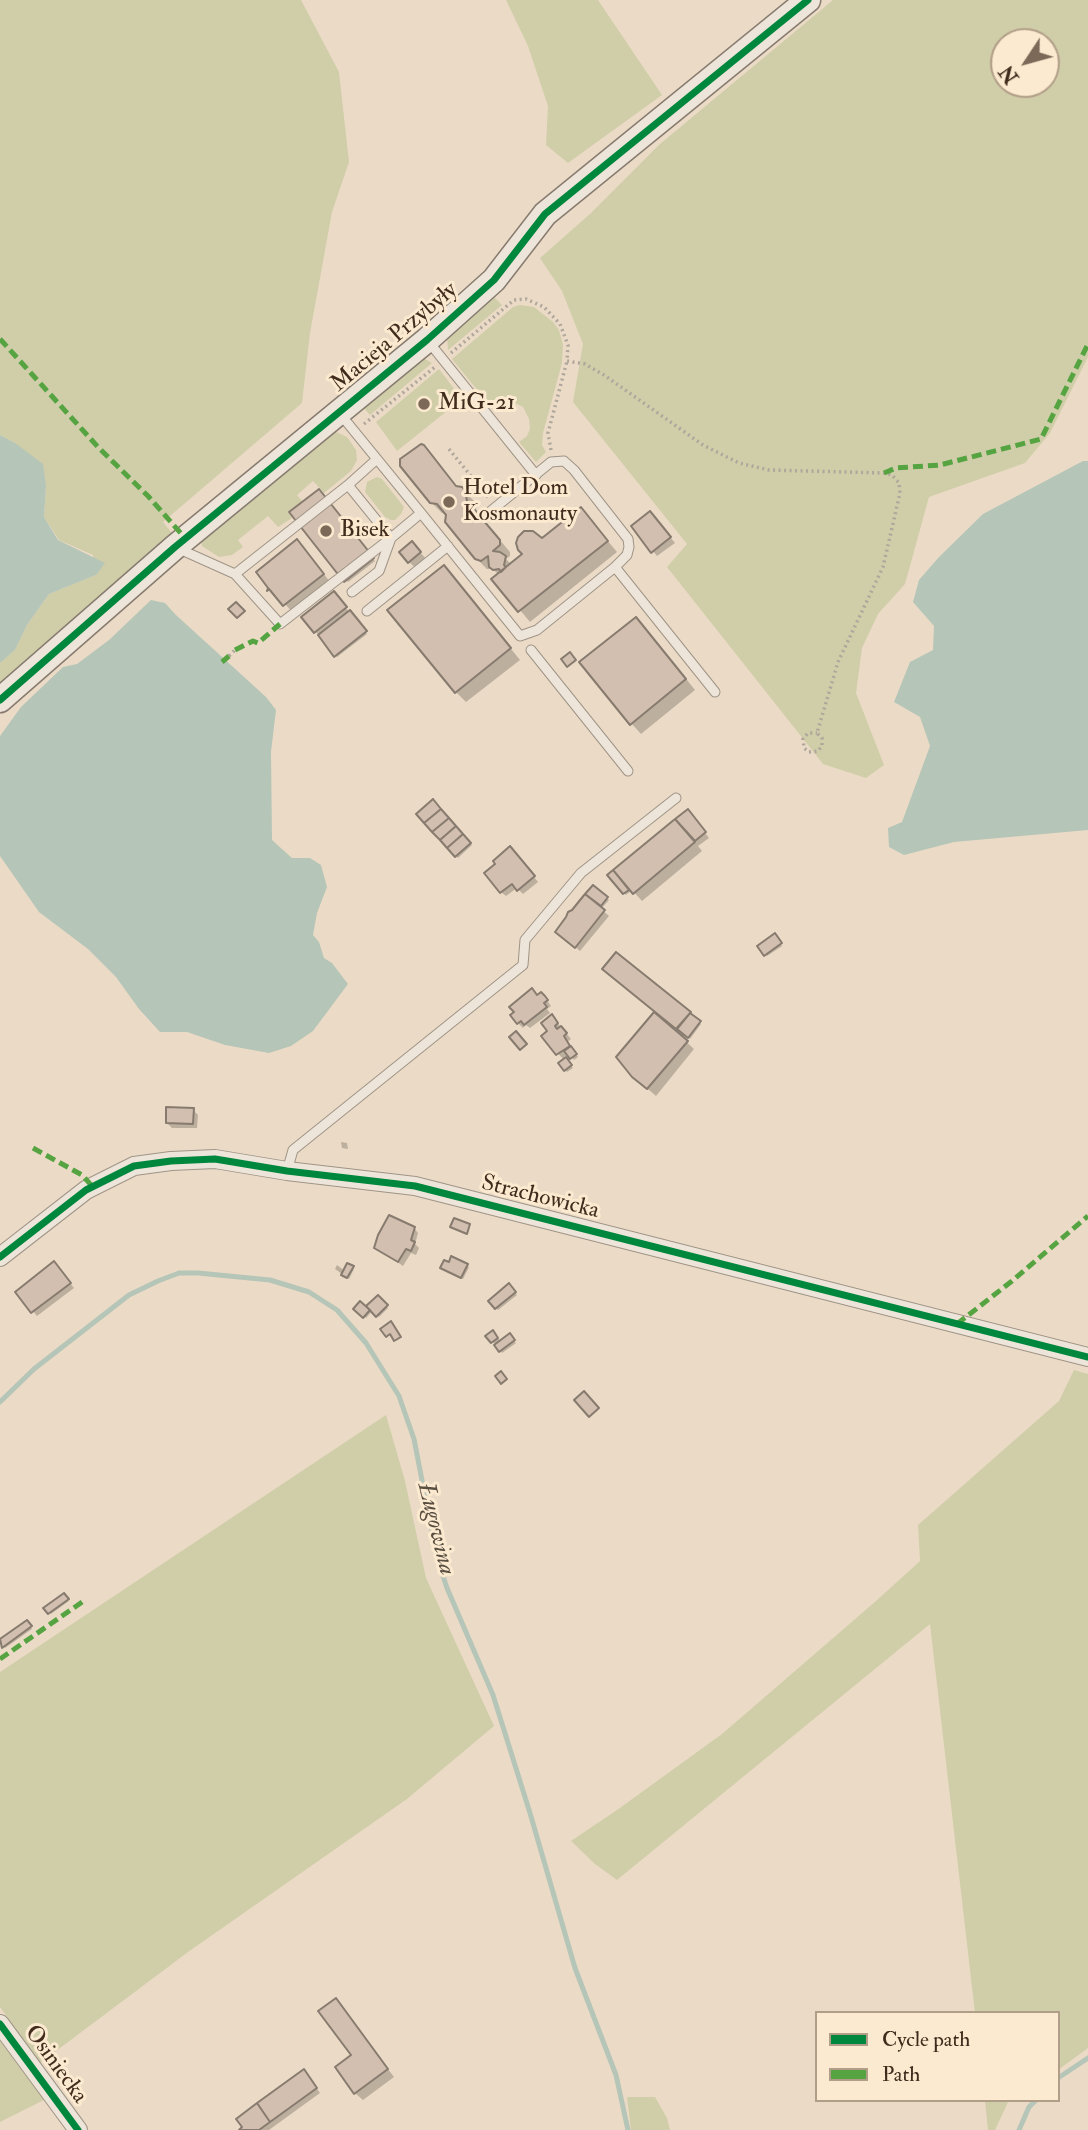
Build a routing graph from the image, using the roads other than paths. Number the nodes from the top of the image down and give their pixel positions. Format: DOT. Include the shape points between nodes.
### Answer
graph roads {
  1 [pos="808,0"];
  2 [pos="426,340"];
  3 [pos="338,411"];
  4 [pos="377,459"];
  5 [pos="536,475"];
  6 [pos="348,485"];
  7 [pos="421,513"];
  8 [pos="486,515"];
  9 [pos="391,538"];
  10 [pos="448,546"];
  11 [pos="175,547"];
  12 [pos="615,567"];
  13 [pos="235,574"];
  14 [pos="352,592"];
  15 [pos="367,611"];
  16 [pos="531,650"];
  17 [pos="715,692"];
  18 [pos="0,700"];
  19 [pos="628,771"];
  20 [pos="676,798"];
  21 [pos="287,1171"];
  22 [pos="0,1257"];
  23 [pos="1088,1357"];
  24 [pos="0,2024"];
  25 [pos="78,2130"];
  1 -- 2 [label="street, Macieja Przybyły" via="545,214 494,280"];
  2 -- 3 [label="street, Macieja Przybyły"];
  2 -- 5 [label="lane"];
  3 -- 4 [label="lane"];
  3 -- 11 [label="street, Macieja Przybyły"];
  4 -- 6 [label="lane"];
  4 -- 7 [label="lane"];
  5 -- 8 [label="lane"];
  5 -- 12 [label="lane" via="551,462 564,461 574,470 628,538 627,555"];
  6 -- 9 [label="lane"];
  6 -- 13 [label="lane"];
  7 -- 9 [label="lane"];
  7 -- 10 [label="lane"];
  9 -- 13 [label="lane" via="280,624"];
  9 -- 14 [label="lane" via="379,570"];
  10 -- 12 [label="lane" via="520,636 537,630"];
  10 -- 15 [label="lane"];
  11 -- 13 [label="lane"];
  11 -- 18 [label="street, Macieja Przybyły"];
  12 -- 17 [label="lane"];
  16 -- 19 [label="lane"];
  20 -- 21 [label="lane" via="581,873 525,940 523,965 293,1150"];
  21 -- 22 [label="street, Strachowicka" via="215,1159 134,1166 86,1190"];
  21 -- 23 [label="street, Strachowicka" via="415,1186"];
  24 -- 25 [label="street, Osiniecka"];
}
